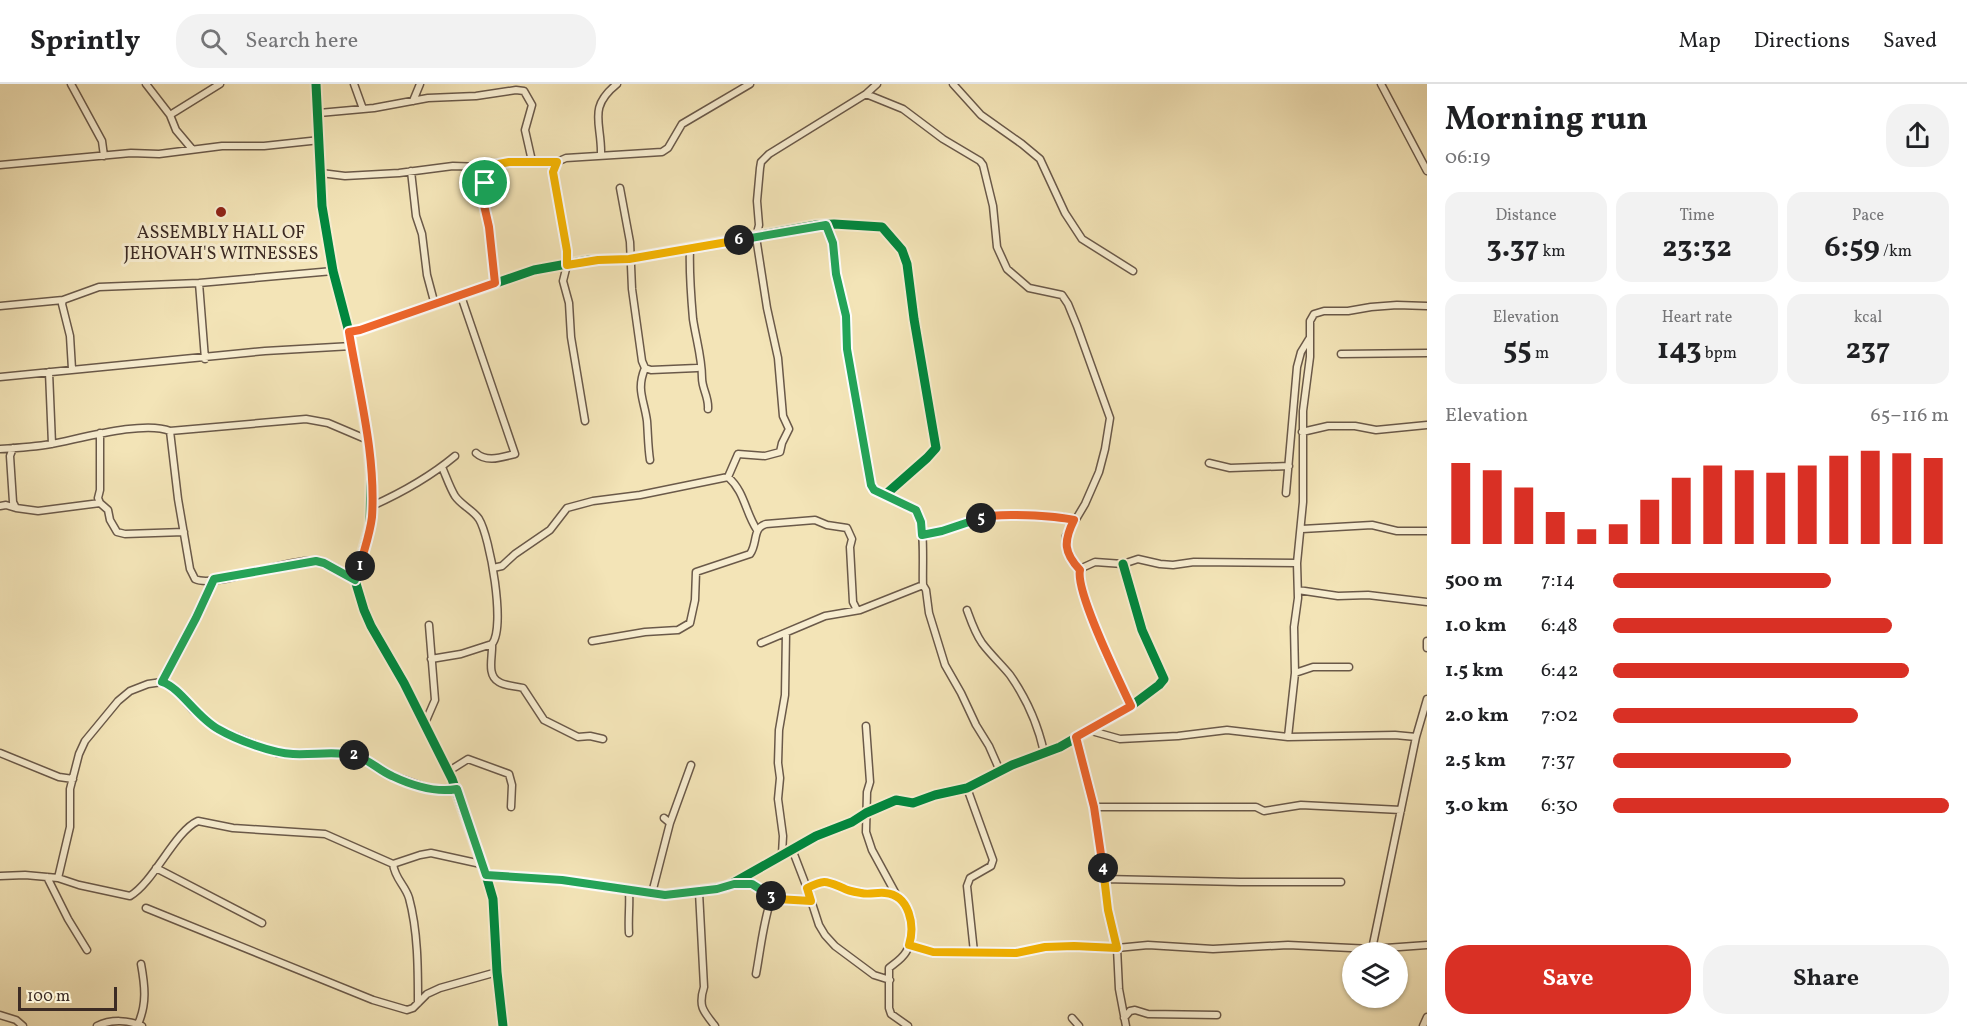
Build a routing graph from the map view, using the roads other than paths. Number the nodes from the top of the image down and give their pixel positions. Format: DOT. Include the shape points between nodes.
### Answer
graph roads {
  1 [pos="71,84"];
  2 [pos="146,84"];
  3 [pos="220,84"];
  4 [pos="316,84"];
  5 [pos="354,84"];
  6 [pos="420,84"];
  7 [pos="494,84"];
  8 [pos="617,84"];
  9 [pos="750,84"];
  10 [pos="877,84"];
  11 [pos="953,84"];
  12 [pos="1380,84"];
  13 [pos="494,92"];
  14 [pos="866,94"];
  15 [pos="413,101"];
  16 [pos="363,109"];
  17 [pos="319,114"];
  18 [pos="170,115"];
  19 [pos="320,140"];
  20 [pos="192,149"];
  21 [pos="601,155"];
  22 [pos="104,156"];
  23 [pos="532,161"];
  24 [pos="557,162"];
  25 [pos="0,165"];
  26 [pos="483,167"];
  27 [pos="411,171"];
  28 [pos="1427,171"];
  29 [pos="321,173"];
  30 [pos="620,189"];
  31 [pos="826,225"];
  32 [pos="756,237"];
  33 [pos="690,249"];
  34 [pos="629,259"];
  35 [pos="567,265"];
  36 [pos="333,271"];
  37 [pos="1133,271"];
  38 [pos="198,283"];
  39 [pos="495,283"];
  40 [pos="461,296"];
  41 [pos="63,300"];
  42 [pos="435,305"];
  43 [pos="0,306"];
  44 [pos="1427,306"];
  45 [pos="349,332"];
  46 [pos="1310,339"];
  47 [pos="352,346"];
  48 [pos="1427,353"];
  49 [pos="1341,354"];
  50 [pos="205,358"];
  51 [pos="645,368"];
  52 [pos="697,368"];
  53 [pos="72,369"];
  54 [pos="49,372"];
  55 [pos="0,377"];
  56 [pos="708,409"];
  57 [pos="585,421"];
  58 [pos="1427,425"];
  59 [pos="170,431"];
  60 [pos="1302,432"];
  61 [pos="100,433"];
  62 [pos="368,440"];
  63 [pos="52,444"];
  64 [pos="13,448"];
  65 [pos="0,449"];
  66 [pos="476,453"];
  67 [pos="455,456"];
  68 [pos="650,460"];
  69 [pos="1209,463"];
  70 [pos="1289,466"];
  71 [pos="442,467"];
  72 [pos="728,477"];
  73 [pos="1286,493"];
  74 [pos="885,495"];
  75 [pos="100,502"];
  76 [pos="0,506"];
  77 [pos="372,506"];
  78 [pos="16,508"];
  79 [pos="1074,520"];
  80 [pos="757,530"];
  81 [pos="1302,530"];
  82 [pos="1427,531"];
  83 [pos="184,532"];
  84 [pos="922,535"];
  85 [pos="1297,563"];
  86 [pos="1123,564"];
  87 [pos="493,568"];
  88 [pos="1080,570"];
  89 [pos="214,579"];
  90 [pos="355,580"];
  91 [pos="923,585"];
  92 [pos="1298,590"];
  93 [pos="1427,602"];
  94 [pos="857,610"];
  95 [pos="967,610"];
  96 [pos="429,625"];
  97 [pos="786,633"];
  98 [pos="592,641"];
  99 [pos="1427,641"];
  100 [pos="761,643"];
  101 [pos="492,644"];
  102 [pos="1427,648"];
  103 [pos="431,659"];
  104 [pos="1349,667"];
  105 [pos="1295,673"];
  106 [pos="162,682"];
  107 [pos="1427,699"];
  108 [pos="1131,706"];
  109 [pos="425,723"];
  110 [pos="866,726"];
  111 [pos="1088,729"];
  112 [pos="1416,736"];
  113 [pos="1076,737"];
  114 [pos="1288,737"];
  115 [pos="603,739"];
  116 [pos="1044,752"];
  117 [pos="0,753"];
  118 [pos="691,765"];
  119 [pos="448,771"];
  120 [pos="1000,771"];
  121 [pos="73,778"];
  122 [pos="967,788"];
  123 [pos="457,789"];
  124 [pos="511,807"];
  125 [pos="1094,807"];
  126 [pos="1401,810"];
  127 [pos="866,813"];
  128 [pos="664,818"];
  129 [pos="670,823"];
  130 [pos="792,849"];
  131 [pos="782,854"];
  132 [pos="393,864"];
  133 [pos="481,864"];
  134 [pos="156,868"];
  135 [pos="486,875"];
  136 [pos="0,876"];
  137 [pos="47,877"];
  138 [pos="57,878"];
  139 [pos="1104,879"];
  140 [pos="1341,882"];
  141 [pos="734,884"];
  142 [pos="807,888"];
  143 [pos="629,890"];
  144 [pos="699,892"];
  145 [pos="652,893"];
  146 [pos="772,896"];
  147 [pos="897,897"];
  148 [pos="811,901"];
  149 [pos="146,908"];
  150 [pos="262,923"];
  151 [pos="629,933"];
  152 [pos="1373,942"];
  153 [pos="909,945"];
  154 [pos="1427,945"];
  155 [pos="1408,946"];
  156 [pos="1117,948"];
  157 [pos="1342,948"];
  158 [pos="87,950"];
  159 [pos="974,952"];
  160 [pos="141,964"];
  161 [pos="497,972"];
  162 [pos="756,974"];
  163 [pos="890,980"];
  164 [pos="418,1003"];
  165 [pos="0,1015"];
  166 [pos="1217,1015"];
  167 [pos="1427,1017"];
  168 [pos="1072,1018"];
  169 [pos="1124,1018"];
  170 [pos="140,1025"];
  171 [pos="23,1026"];
  172 [pos="97,1026"];
  173 [pos="503,1026"];
  174 [pos="715,1026"];
  175 [pos="908,1026"];
  176 [pos="1079,1026"];
  177 [pos="1126,1026"];
  178 [pos="1423,1026"];
  1 -- 22 [label="street" via="102,141"];
  2 -- 18 [label="street"];
  3 -- 18 [label="street"];
  4 -- 17 [label="street"];
  5 -- 16 [label="street"];
  6 -- 15 [label="street"];
  7 -- 13 [label="street"];
  8 -- 21 [label="street" via="600,102 597,118"];
  9 -- 21 [label="street" via="682,124 662,152"];
  10 -- 14 [label="street"];
  11 -- 37 [label="street" via="981,115 1040,159 1082,239"];
  12 -- 28 [label="street"];
  13 -- 15 [label="street"];
  13 -- 23 [label="street" via="524,91 532,105 525,130"];
  14 -- 32 [label="street" via="761,162"];
  14 -- 79 [label="street" via="903,110 980,161 993,206 997,247 1006,268 1029,288 1062,295 1068,304 1110,418 1099,472"];
  15 -- 16 [label="street"];
  16 -- 17 [label="street"];
  17 -- 19 [label="street"];
  18 -- 20 [label="street"];
  19 -- 20 [label="street"];
  19 -- 29 [label="street"];
  20 -- 22 [label="street"];
  21 -- 24 [label="street"];
  22 -- 25 [label="street"];
  23 -- 24 [label="street"];
  23 -- 26 [label="street"];
  24 -- 35 [label="street" via="553,172"];
  26 -- 27 [label="street"];
  26 -- 39 [label="street"];
  27 -- 29 [label="street" via="345,176"];
  27 -- 42 [label="street" via="416,216"];
  29 -- 36 [label="street" via="322,206"];
  30 -- 34 [label="street" via="630,242"];
  31 -- 32 [label="street"];
  31 -- 74 [label="street" via="846,316 847,349 869,480 874,490"];
  31 -- 74 [label="street" via="882,227 902,250 907,264 936,448"];
  32 -- 33 [label="street"];
  32 -- 72 [label="street" via="778,358 783,416 789,429 780,452 765,456 738,454"];
  33 -- 34 [label="street"];
  33 -- 56 [label="street" via="693,320"];
  34 -- 35 [label="street"];
  34 -- 51 [label="street"];
  35 -- 39 [label="street" via="534,270"];
  35 -- 57 [label="street" via="563,281"];
  36 -- 38 [label="street"];
  36 -- 45 [label="street"];
  38 -- 41 [label="street" via="99,287"];
  38 -- 50 [label="street"];
  39 -- 40 [label="street"];
  40 -- 42 [label="street"];
  40 -- 66 [label="street" via="515,454 494,459"];
  41 -- 43 [label="street"];
  41 -- 53 [label="street"];
  42 -- 45 [label="street"];
  44 -- 46 [label="street" via="1317,312 1310,321"];
  45 -- 47 [label="street"];
  46 -- 60 [label="street"];
  46 -- 70 [label="street" via="1297,367"];
  47 -- 50 [label="street"];
  47 -- 62 [label="street"];
  48 -- 49 [label="street"];
  50 -- 53 [label="street"];
  51 -- 52 [label="street"];
  51 -- 68 [label="street" via="640,380"];
  53 -- 54 [label="street"];
  54 -- 55 [label="street"];
  54 -- 63 [label="street"];
  58 -- 60 [label="street" via="1376,430 1328,426"];
  59 -- 61 [label="street" via="152,428"];
  59 -- 62 [label="street" via="306,419 328,423"];
  59 -- 83 [label="street"];
  60 -- 81 [label="street"];
  61 -- 63 [label="street"];
  61 -- 75 [label="street"];
  62 -- 77 [label="street"];
  63 -- 64 [label="street"];
  64 -- 65 [label="street"];
  64 -- 78 [label="street" via="10,456"];
  67 -- 71 [label="street"];
  69 -- 70 [label="street" via="1230,468"];
  70 -- 73 [label="street"];
  71 -- 77 [label="street"];
  71 -- 87 [label="street" via="456,497 479,520"];
  72 -- 80 [label="street" via="737,485"];
  72 -- 87 [label="street" via="567,508 550,530 502,566"];
  74 -- 84 [label="street" via="916,510"];
  75 -- 78 [label="street" via="38,511"];
  75 -- 83 [label="street" via="120,534"];
  76 -- 78 [label="street"];
  77 -- 90 [label="street"];
  79 -- 84 [label="street" via="985,516"];
  79 -- 88 [label="street" via="1066,546"];
  80 -- 94 [label="street" via="766,524 815,520 847,528 852,539 853,602"];
  80 -- 98 [label="street" via="750,554 696,572 690,623 678,630"];
  81 -- 82 [label="street" via="1372,525 1397,531"];
  81 -- 85 [label="street"];
  83 -- 89 [label="street" via="193,576 198,580"];
  84 -- 91 [label="street"];
  85 -- 86 [label="street" via="1173,565 1138,559"];
  85 -- 92 [label="street"];
  86 -- 88 [label="street" via="1095,562"];
  86 -- 108 [label="street" via="1142,630 1164,679"];
  87 -- 101 [label="street" via="498,610"];
  88 -- 108 [label="street" via="1082,588 1104,650"];
  89 -- 90 [label="street" via="316,561"];
  89 -- 106 [label="street"];
  90 -- 109 [label="street" via="371,626"];
  91 -- 94 [label="street"];
  91 -- 120 [label="street" via="945,665"];
  92 -- 93 [label="street"];
  92 -- 105 [label="street"];
  94 -- 97 [label="street" via="825,616"];
  95 -- 116 [label="street" via="975,633 1022,695"];
  96 -- 103 [label="street"];
  97 -- 100 [label="street"];
  97 -- 131 [label="street" via="778,763"];
  99 -- 102 [label="street"];
  101 -- 103 [label="street"];
  101 -- 115 [label="street" via="490,667 499,683 523,688 544,720 578,737"];
  103 -- 109 [label="street" via="435,700"];
  104 -- 105 [label="street" via="1313,667"];
  105 -- 114 [label="street"];
  106 -- 121 [label="street" via="135,688 118,701 85,741"];
  106 -- 123 [label="street" via="173,687 217,729 277,753 347,754 433,790"];
  107 -- 112 [label="street"];
  108 -- 111 [label="street"];
  109 -- 119 [label="street"];
  110 -- 127 [label="street" via="870,782"];
  111 -- 113 [label="street"];
  111 -- 114 [label="street" via="1120,739 1227,730"];
  112 -- 114 [label="street"];
  112 -- 126 [label="street"];
  113 -- 116 [label="street"];
  113 -- 125 [label="street"];
  116 -- 120 [label="street"];
  117 -- 121 [label="street" via="59,777"];
  118 -- 129 [label="street"];
  119 -- 123 [label="street"];
  119 -- 124 [label="street" via="468,759 509,774"];
  120 -- 122 [label="street"];
  121 -- 138 [label="street" via="70,827"];
  122 -- 127 [label="street" via="913,803 896,800"];
  122 -- 159 [label="street" via="993,860 991,866 970,878 967,886"];
  123 -- 133 [label="street"];
  125 -- 126 [label="street" via="1256,807 1264,811 1301,805"];
  125 -- 139 [label="street"];
  126 -- 152 [label="street"];
  127 -- 130 [label="street"];
  127 -- 147 [label="street" via="866,832 872,850"];
  128 -- 129 [label="street"];
  129 -- 145 [label="street"];
  130 -- 131 [label="street"];
  130 -- 142 [label="street"];
  131 -- 141 [label="street"];
  132 -- 133 [label="street" via="431,853"];
  132 -- 134 [label="street" via="325,834 243,829 198,821"];
  132 -- 164 [label="street" via="413,916"];
  133 -- 135 [label="street"];
  134 -- 138 [label="street" via="130,896"];
  134 -- 150 [label="street"];
  135 -- 143 [label="street"];
  135 -- 161 [label="street" via="493,898"];
  136 -- 137 [label="street"];
  137 -- 138 [label="street"];
  137 -- 158 [label="street"];
  139 -- 140 [label="street"];
  139 -- 156 [label="street"];
  141 -- 144 [label="street"];
  141 -- 146 [label="street" via="752,884"];
  142 -- 147 [label="street" via="832,882 843,889"];
  142 -- 148 [label="street"];
  143 -- 145 [label="street"];
  143 -- 151 [label="street"];
  144 -- 145 [label="street"];
  144 -- 174 [label="street" via="704,987 700,1000 704,1013"];
  146 -- 148 [label="street"];
  146 -- 162 [label="street"];
  147 -- 153 [label="street" via="910,914"];
  148 -- 163 [label="street" via="819,925 835,946 874,975"];
  149 -- 164 [label="street" via="373,1000 407,1010"];
  153 -- 159 [label="street" via="933,952"];
  153 -- 163 [label="street" via="889,968"];
  154 -- 155 [label="street"];
  156 -- 157 [label="street"];
  156 -- 159 [label="street" via="1074,946 1016,953"];
  156 -- 169 [label="street"];
  160 -- 170 [label="street" via="145,1005"];
  161 -- 164 [label="street" via="440,988"];
  161 -- 173 [label="street"];
  163 -- 175 [label="street" via="889,1011"];
  165 -- 171 [label="street"];
  166 -- 169 [label="street" via="1135,1010"];
  167 -- 178 [label="street"];
  168 -- 176 [label="street"];
  169 -- 177 [label="street"];
  170 -- 172 [label="street" via="128,1021"];
}
